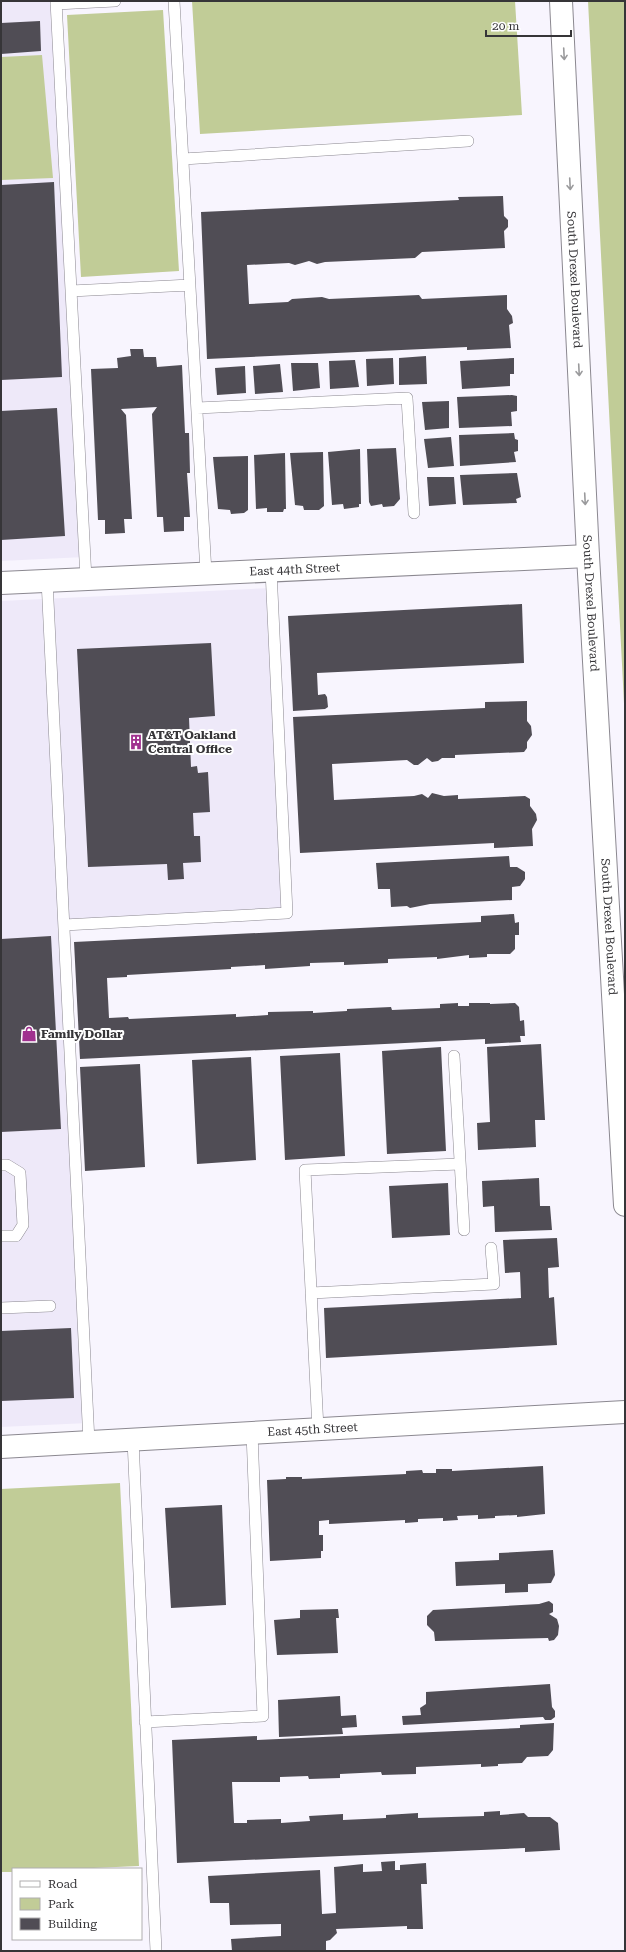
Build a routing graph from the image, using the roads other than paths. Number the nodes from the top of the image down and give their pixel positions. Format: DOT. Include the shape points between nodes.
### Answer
graph roads {
  1 [pos="115,1"];
  2 [pos="174,1"];
  3 [pos="562,1"];
  4 [pos="56,2"];
  5 [pos="468,141"];
  6 [pos="183,159"];
  7 [pos="190,284"];
  8 [pos="71,291"];
  9 [pos="197,408"];
  10 [pos="414,513"];
  11 [pos="588,556"];
  12 [pos="271,570"];
  13 [pos="206,573"];
  14 [pos="86,578"];
  15 [pos="47,580"];
  16 [pos="1,583"];
  17 [pos="64,925"];
  18 [pos="454,1056"];
  19 [pos="460,1164"];
  20 [pos="1,1165"];
  21 [pos="625,1205"];
  22 [pos="464,1230"];
  23 [pos="1,1236"];
  24 [pos="491,1248"];
  25 [pos="311,1293"];
  26 [pos="50,1306"];
  27 [pos="1,1308"];
  28 [pos="625,1412"];
  29 [pos="318,1429"];
  30 [pos="252,1433"];
  31 [pos="133,1440"];
  32 [pos="89,1442"];
  33 [pos="1,1447"];
  34 [pos="145,1722"];
  35 [pos="156,1951"];
  1 -- 4 [label="lane"];
  2 -- 6 [label="lane"];
  3 -- 11 [label="street, South Drexel Boulevard, one-way"];
  4 -- 8 [label="lane"];
  5 -- 6 [label="lane"];
  6 -- 7 [label="lane"];
  7 -- 8 [label="lane"];
  7 -- 9 [label="lane"];
  8 -- 14 [label="lane"];
  9 -- 10 [label="lane" via="407,398"];
  9 -- 13 [label="lane"];
  11 -- 12 [label="street, East 44th Street"];
  11 -- 21 [label="street, South Drexel Boulevard"];
  12 -- 13 [label="street, East 44th Street"];
  12 -- 17 [label="lane" via="287,913"];
  13 -- 14 [label="street, East 44th Street"];
  14 -- 15 [label="street, East 44th Street"];
  15 -- 16 [label="street, East 44th Street"];
  15 -- 17 [label="lane"];
  17 -- 32 [label="lane"];
  18 -- 19 [label="lane"];
  19 -- 22 [label="lane"];
  19 -- 25 [label="lane" via="305,1170"];
  20 -- 23 [label="lane" via="8,1165 20,1173 23,1224 16,1236"];
  24 -- 25 [label="lane" via="494,1284"];
  25 -- 29 [label="lane"];
  26 -- 27 [label="lane"];
  28 -- 29 [label="street, East 45th Street"];
  29 -- 30 [label="street, East 45th Street"];
  30 -- 31 [label="street, East 45th Street"];
  30 -- 34 [label="lane" via="263,1716"];
  31 -- 32 [label="street, East 45th Street"];
  31 -- 34 [label="lane"];
  32 -- 33 [label="street, East 45th Street"];
  34 -- 35 [label="lane"];
}
